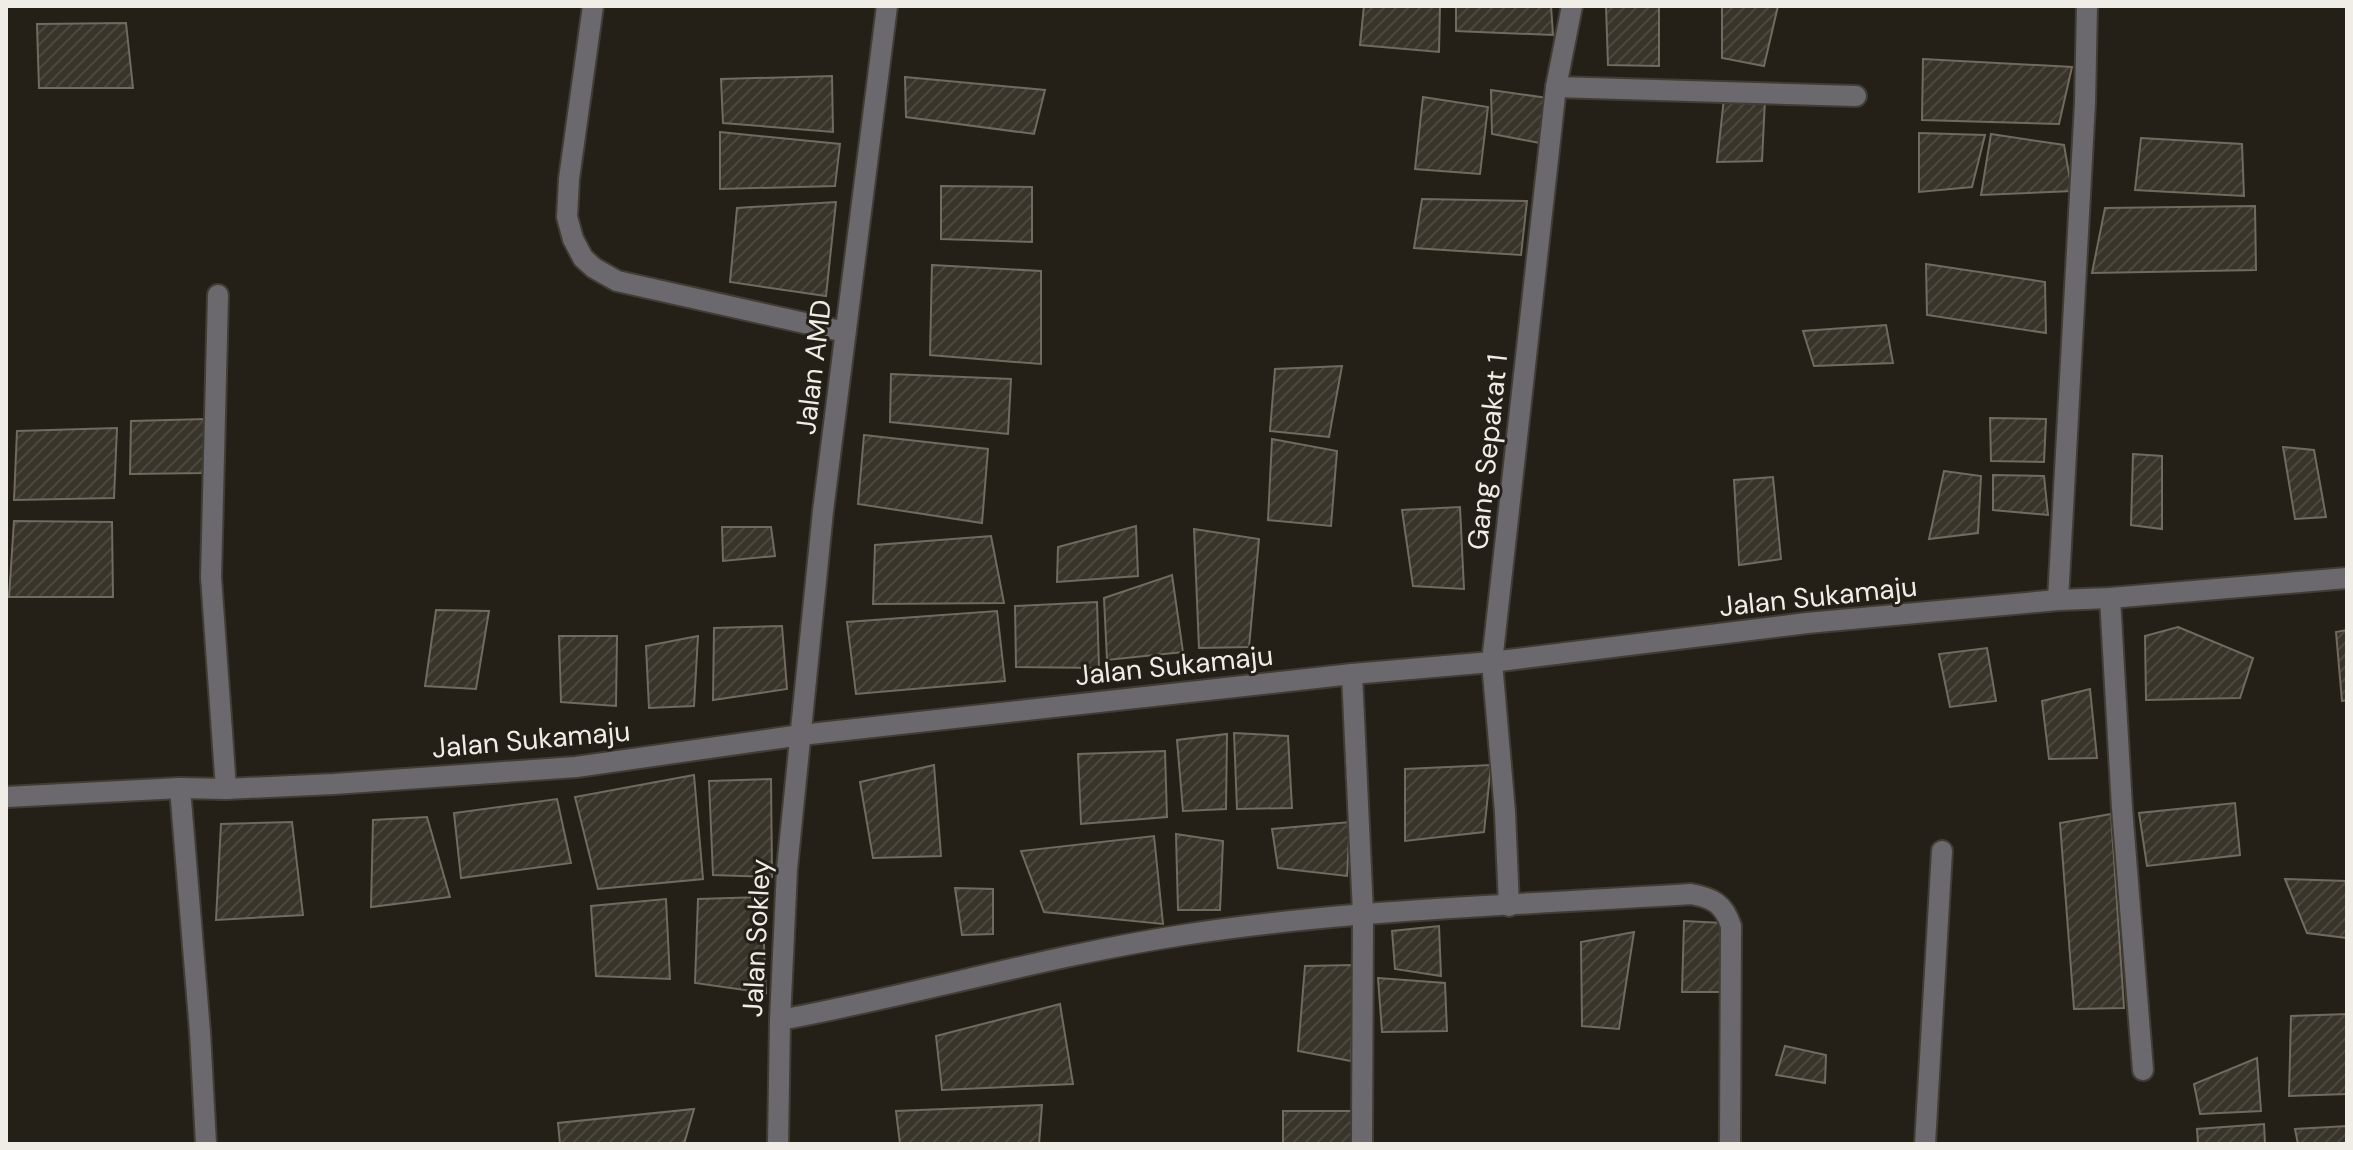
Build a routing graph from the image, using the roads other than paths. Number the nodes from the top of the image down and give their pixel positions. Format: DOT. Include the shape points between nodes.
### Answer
graph roads {
  1 [pos="593,6"];
  2 [pos="887,6"];
  3 [pos="1572,6"];
  4 [pos="2087,6"];
  5 [pos="1556,87"];
  6 [pos="1856,96"];
  7 [pos="218,295"];
  8 [pos="845,332"];
  9 [pos="2347,578"];
  10 [pos="2110,598"];
  11 [pos="2058,600"];
  12 [pos="1492,662"];
  13 [pos="1352,674"];
  14 [pos="801,735"];
  15 [pos="180,788"];
  16 [pos="226,789"];
  17 [pos="6,797"];
  18 [pos="1942,851"];
  19 [pos="1509,906"];
  20 [pos="1363,913"];
  21 [pos="780,1020"];
  22 [pos="2143,1070"];
  23 [pos="206,1144"];
  24 [pos="778,1144"];
  25 [pos="1362,1144"];
  26 [pos="1730,1144"];
  27 [pos="1925,1144"];
  1 -- 8 [label="street" via="567,217 583,258 617,281"];
  2 -- 8 [label="street, Jalan AMD"];
  3 -- 5 [label="street, Gang Sepakat 1"];
  4 -- 11 [label="street"];
  5 -- 6 [label="street"];
  5 -- 12 [label="street, Gang Sepakat 1"];
  7 -- 16 [label="street" via="211,577"];
  8 -- 14 [label="street, Jalan AMD"];
  9 -- 10 [label="street, Jalan Sukamaju"];
  10 -- 11 [label="street, Jalan Sukamaju"];
  10 -- 22 [label="street"];
  11 -- 12 [label="street, Jalan Sukamaju" via="1807,623"];
  12 -- 13 [label="street, Jalan Sukamaju"];
  12 -- 19 [label="street, Gang Sepakat 1"];
  13 -- 14 [label="street, Jalan Sukamaju"];
  13 -- 20 [label="street"];
  14 -- 16 [label="street, Jalan Sukamaju" via="576,767"];
  14 -- 21 [label="street, Jalan Sokley" via="787,869"];
  15 -- 16 [label="street, Jalan Sukamaju"];
  15 -- 17 [label="street, Jalan Sukamaju"];
  15 -- 23 [label="street"];
  18 -- 27 [label="street"];
  19 -- 20 [label="street"];
  19 -- 26 [label="street" via="1691,894 1723,907 1732,933"];
  20 -- 21 [label="street" via="1094,951"];
  20 -- 25 [label="street"];
  21 -- 24 [label="street, Jalan Sokley"];
}
